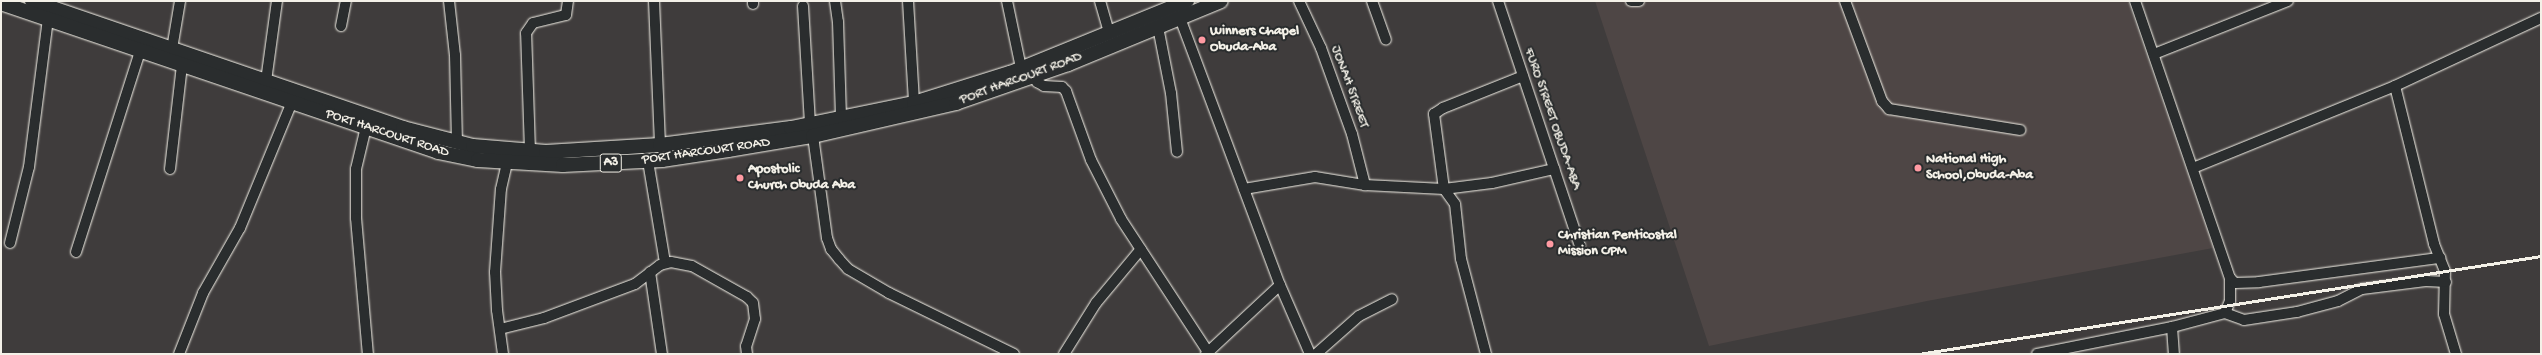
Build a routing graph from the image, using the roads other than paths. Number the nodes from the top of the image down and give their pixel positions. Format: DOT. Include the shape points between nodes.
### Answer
graph roads {
  1 [pos="32,1"];
  2 [pos="180,1"];
  3 [pos="277,1"];
  4 [pos="346,1"];
  5 [pos="449,1"];
  6 [pos="568,1"];
  7 [pos="654,1"];
  8 [pos="835,1"];
  9 [pos="908,1"];
  10 [pos="1007,1"];
  11 [pos="1100,1"];
  12 [pos="1186,1"];
  13 [pos="1221,1"];
  14 [pos="1299,1"];
  15 [pos="1372,1"];
  16 [pos="1498,1"];
  17 [pos="1631,1"];
  18 [pos="1639,1"];
  19 [pos="1846,1"];
  20 [pos="2135,1"];
  21 [pos="2288,1"];
  22 [pos="1,3"];
  23 [pos="803,6"];
  24 [pos="1180,18"];
  25 [pos="2541,18"];
  26 [pos="48,19"];
  27 [pos="85,25"];
  28 [pos="341,26"];
  29 [pos="1158,27"];
  30 [pos="1108,33"];
  31 [pos="1386,40"];
  32 [pos="172,49"];
  33 [pos="140,51"];
  34 [pos="2154,54"];
  35 [pos="182,65"];
  36 [pos="1021,68"];
  37 [pos="1034,76"];
  38 [pos="1523,76"];
  39 [pos="266,81"];
  40 [pos="2395,86"];
  41 [pos="292,102"];
  42 [pos="914,103"];
  43 [pos="875,117"];
  44 [pos="841,118"];
  45 [pos="366,127"];
  46 [pos="812,130"];
  47 [pos="2020,130"];
  48 [pos="457,143"];
  49 [pos="660,145"];
  50 [pos="530,151"];
  51 [pos="1177,152"];
  52 [pos="648,161"];
  53 [pos="507,163"];
  54 [pos="2193,168"];
  55 [pos="170,169"];
  56 [pos="1554,169"];
  57 [pos="1365,185"];
  58 [pos="1244,189"];
  59 [pos="1444,189"];
  60 [pos="10,243"];
  61 [pos="1580,246"];
  62 [pos="1141,249"];
  63 [pos="76,252"];
  64 [pos="2440,258"];
  65 [pos="665,263"];
  66 [pos="650,272"];
  67 [pos="2230,278"];
  68 [pos="2446,282"];
  69 [pos="1280,286"];
  70 [pos="1392,299"];
  71 [pos="2226,313"];
  72 [pos="2172,327"];
  73 [pos="500,329"];
  74 [pos="1207,353"];
  75 [pos="179,354"];
  76 [pos="368,354"];
  77 [pos="504,354"];
  78 [pos="662,354"];
  79 [pos="747,354"];
  80 [pos="1014,354"];
  81 [pos="1064,354"];
  82 [pos="1310,354"];
  83 [pos="1316,354"];
  84 [pos="1486,354"];
  85 [pos="2037,354"];
  86 [pos="2174,354"];
  87 [pos="2456,354"];
  1 -- 27 [label="highway, PORT HARCOURT ROAD / A3"];
  2 -- 32 [label="street"];
  3 -- 39 [label="street"];
  4 -- 28 [label="street"];
  5 -- 48 [label="street" via="455,55"];
  6 -- 50 [label="street" via="566,15 533,23 526,33"];
  7 -- 49 [label="street"];
  8 -- 44 [label="street"];
  9 -- 42 [label="street"];
  10 -- 36 [label="street"];
  11 -- 30 [label="street"];
  12 -- 30 [label="highway, PORT HARCOURT ROAD / A3"];
  13 -- 24 [label="highway, PORT HARCOURT ROAD / A3"];
  14 -- 57 [label="street, JONAH STREET" via="1321,48 1352,134"];
  15 -- 31 [label="street"];
  16 -- 38 [label="street, FURO STREET OBUDA-ABA"];
  17 -- 18 [label="street"];
  19 -- 47 [label="street" via="1882,101 1889,109"];
  20 -- 34 [label="street"];
  21 -- 34 [label="street"];
  22 -- 26 [label="highway, PORT HARCOURT ROAD / A3"];
  23 -- 46 [label="street"];
  24 -- 29 [label="highway, PORT HARCOURT ROAD / A3"];
  24 -- 58 [label="street"];
  25 -- 40 [label="street"];
  26 -- 27 [label="highway, PORT HARCOURT ROAD / A3"];
  26 -- 60 [label="street" via="29,167"];
  27 -- 32 [label="highway, PORT HARCOURT ROAD / A3"];
  27 -- 33 [label="highway, PORT HARCOURT ROAD / A3"];
  29 -- 37 [label="highway, PORT HARCOURT ROAD / A3"];
  29 -- 51 [label="street" via="1172,93"];
  30 -- 36 [label="highway, PORT HARCOURT ROAD / A3"];
  32 -- 39 [label="highway, PORT HARCOURT ROAD / A3"];
  33 -- 35 [label="highway, PORT HARCOURT ROAD / A3"];
  33 -- 63 [label="street"];
  34 -- 54 [label="street"];
  35 -- 41 [label="highway, PORT HARCOURT ROAD / A3"];
  35 -- 55 [label="street"];
  36 -- 42 [label="highway, PORT HARCOURT ROAD / A3"];
  37 -- 43 [label="highway, PORT HARCOURT ROAD / A3" via="956,103"];
  37 -- 62 [label="street" via="1037,82 1044,86 1062,87 1066,91 1091,160 1121,219"];
  38 -- 56 [label="street, FURO STREET OBUDA-ABA"];
  38 -- 59 [label="street" via="1434,114"];
  39 -- 48 [label="highway, PORT HARCOURT ROAD / A3" via="404,128"];
  40 -- 54 [label="street"];
  40 -- 64 [label="street" via="2434,244"];
  41 -- 45 [label="highway, PORT HARCOURT ROAD / A3"];
  41 -- 75 [label="street" via="240,228 203,293"];
  42 -- 43 [label="highway, PORT HARCOURT ROAD / A3"];
  43 -- 44 [label="highway, PORT HARCOURT ROAD / A3"];
  43 -- 46 [label="highway, PORT HARCOURT ROAD / A3"];
  44 -- 46 [label="highway, PORT HARCOURT ROAD / A3"];
  45 -- 53 [label="highway, PORT HARCOURT ROAD / A3" via="452,155"];
  45 -- 76 [label="street" via="356,169 356,218"];
  46 -- 49 [label="highway, PORT HARCOURT ROAD / A3"];
  46 -- 52 [label="highway, PORT HARCOURT ROAD / A3"];
  46 -- 80 [label="street" via="827,238 831,249 848,269"];
  48 -- 50 [label="highway, PORT HARCOURT ROAD / A3"];
  49 -- 50 [label="highway, PORT HARCOURT ROAD / A3" via="588,151"];
  52 -- 53 [label="highway, PORT HARCOURT ROAD / A3" via="563,165"];
  52 -- 65 [label="street"];
  53 -- 73 [label="street" via="501,189 495,272"];
  54 -- 67 [label="street"];
  56 -- 59 [label="street" via="1492,183"];
  56 -- 61 [label="street, FURO STREET OBUDA-ABA"];
  57 -- 58 [label="street" via="1315,177"];
  57 -- 59 [label="street"];
  58 -- 69 [label="street"];
  59 -- 84 [label="street" via="1455,204 1461,259"];
  62 -- 74 [label="street"];
  62 -- 81 [label="street" via="1096,303"];
  64 -- 67 [label="street" via="2259,282 2235,283"];
  64 -- 68 [label="street"];
  65 -- 66 [label="street"];
  65 -- 79 [label="street" via="692,266 747,297 753,303 755,319 746,346"];
  66 -- 73 [label="street" via="635,284 544,318"];
  66 -- 78 [label="street"];
  67 -- 71 [label="street" via="2230,302"];
  68 -- 71 [label="street" via="2426,281 2362,289 2338,301 2297,312 2244,320"];
  68 -- 87 [label="street" via="2444,314"];
  69 -- 74 [label="street"];
  69 -- 82 [label="street"];
  70 -- 83 [label="street" via="1359,316"];
  71 -- 72 [label="street"];
  72 -- 85 [label="street"];
  72 -- 86 [label="street"];
  73 -- 77 [label="street"];
}
